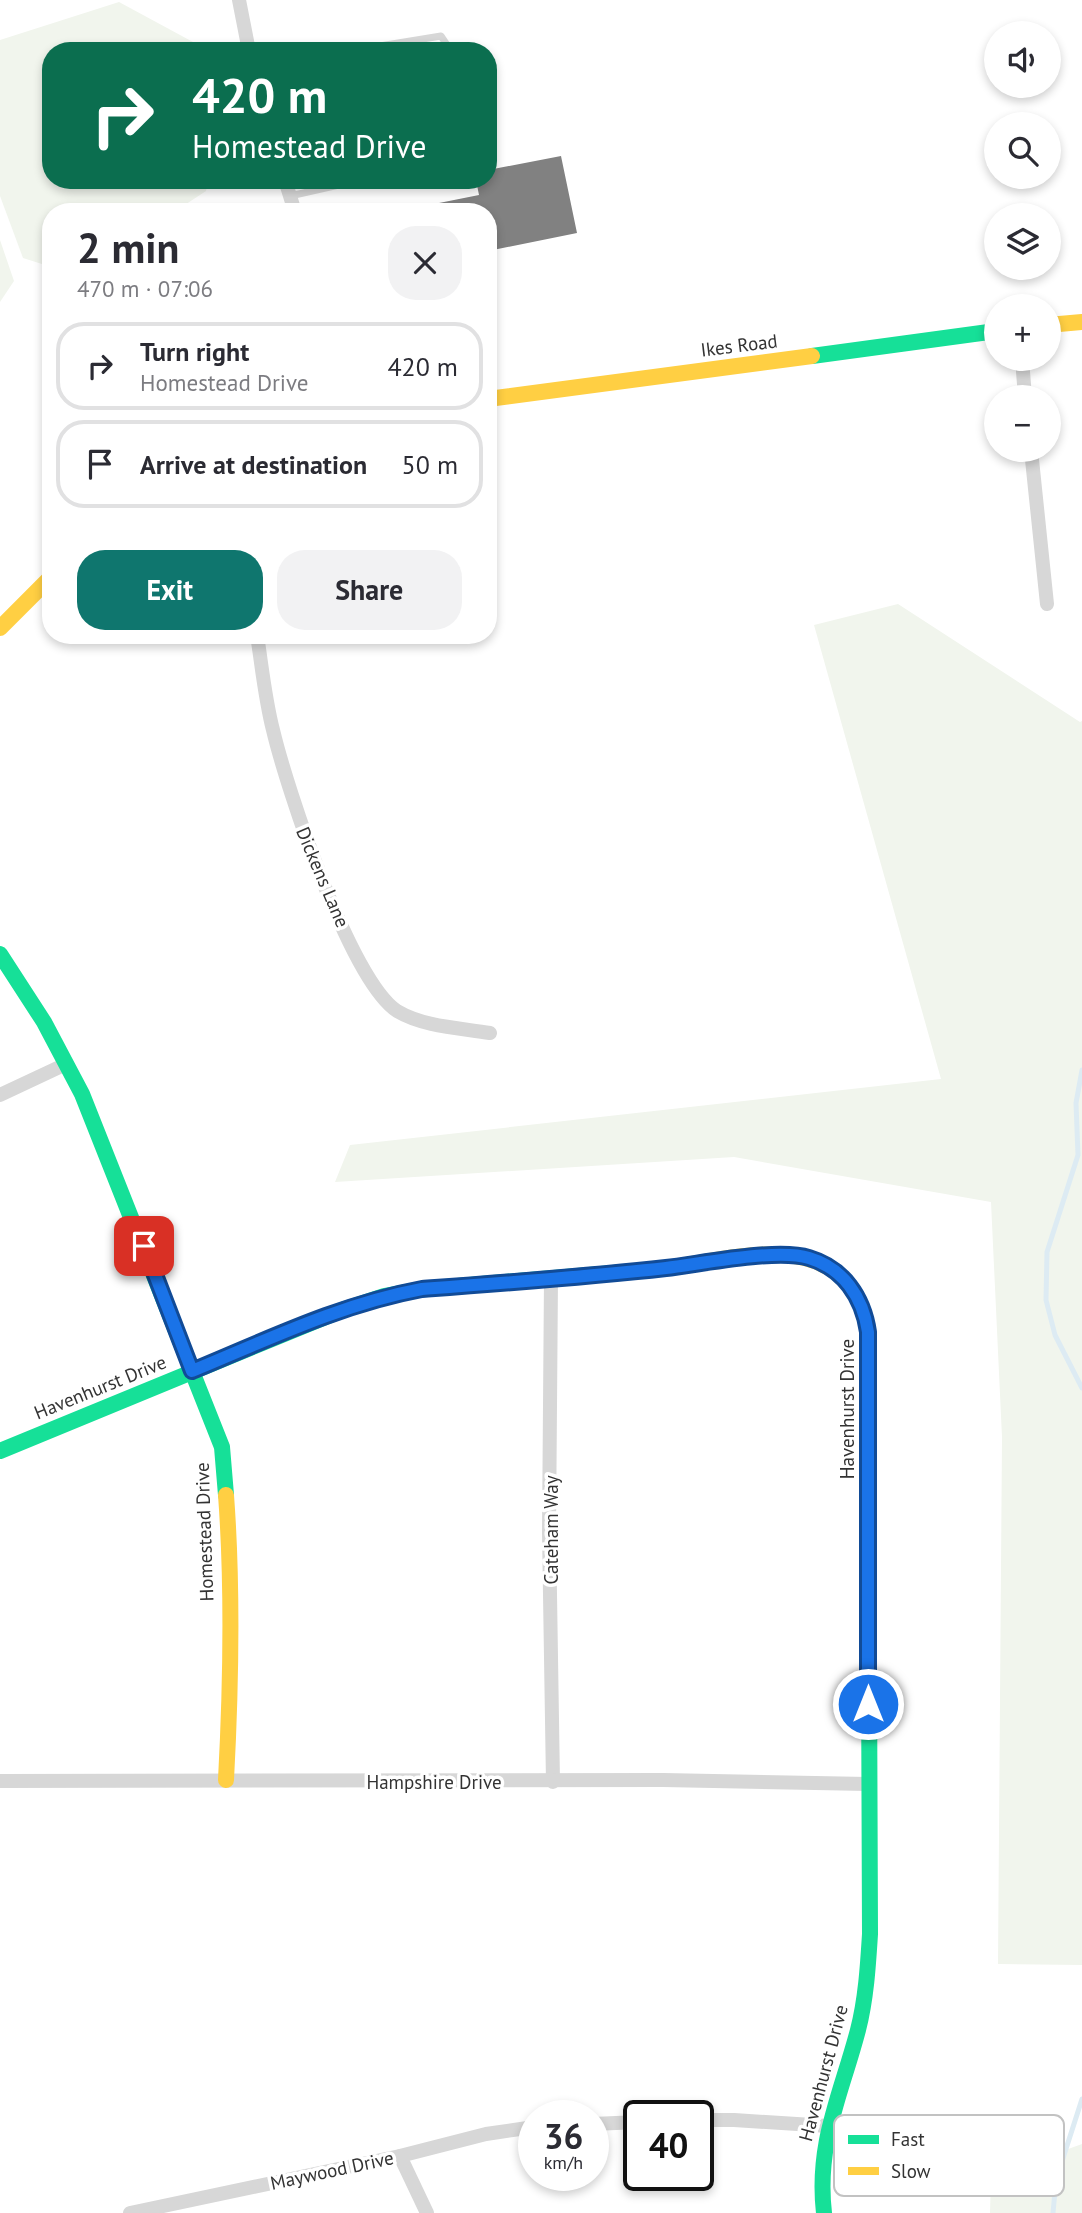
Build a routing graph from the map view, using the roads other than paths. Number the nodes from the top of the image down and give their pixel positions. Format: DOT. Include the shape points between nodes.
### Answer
graph roads {
  1 [pos="239,0"];
  2 [pos="247,42"];
  3 [pos="404,42"];
  4 [pos="445,42"];
  5 [pos="288,189"];
  6 [pos="321,189"];
  7 [pos="290,196"];
  8 [pos="292,203"];
  9 [pos="1082,322"];
  10 [pos="1061,324"];
  11 [pos="984,333"];
  12 [pos="497,398"];
  13 [pos="1032,462"];
  14 [pos="42,586"];
  15 [pos="1047,604"];
  16 [pos="0,628"];
  17 [pos="258,644"];
  18 [pos="0,954"];
  19 [pos="490,1033"];
  20 [pos="66,1064"];
  21 [pos="0,1095"];
  22 [pos="551,1279"];
  23 [pos="192,1371"];
  24 [pos="0,1451"];
  25 [pos="226,1780"];
  26 [pos="0,1781"];
  27 [pos="553,1782"];
  28 [pos="868,1784"];
  29 [pos="714,2120"];
  30 [pos="828,2126"];
  31 [pos="518,2129"];
  32 [pos="400,2156"];
  33 [pos="130,2213"];
  34 [pos="427,2213"];
  35 [pos="824,2213"];
  1 -- 2 [label="street"];
  3 -- 4 [label="lane" via="441,36"];
  5 -- 7 [label="street"];
  6 -- 7 [label="lane"];
  7 -- 8 [label="street"];
  9 -- 10 [label="street"];
  11 -- 12 [label="street, Ikes Road"];
  13 -- 15 [label="street"];
  14 -- 16 [label="street"];
  17 -- 19 [label="street, Dickens Lane" via="288,790 344,929 369,978 381,996 408,1016"];
  18 -- 20 [label="street, Homestead Drive"];
  20 -- 21 [label="street"];
  20 -- 23 [label="street, Homestead Drive" via="104,1145"];
  22 -- 23 [label="street, Havenhurst Drive" via="384,1296"];
  22 -- 27 [label="street, Cateham Way"];
  22 -- 28 [label="street, Havenhurst Drive" via="782,1255 829,1266 851,1286 868,1332"];
  23 -- 24 [label="street, Havenhurst Drive"];
  23 -- 25 [label="street, Homestead Drive" via="222,1447 224,1464 229,1534"];
  25 -- 26 [label="street, Hampshire Drive"];
  25 -- 27 [label="street, Hampshire Drive"];
  27 -- 28 [label="street, Hampshire Drive"];
  28 -- 30 [label="street, Havenhurst Drive" via="867,1982 858,2030"];
  29 -- 30 [label="street"];
  30 -- 35 [label="street, Havenhurst Drive" via="821,2177"];
  31 -- 32 [label="street, Maywood Drive"];
  32 -- 33 [label="street, Maywood Drive"];
  32 -- 34 [label="street"];
}
